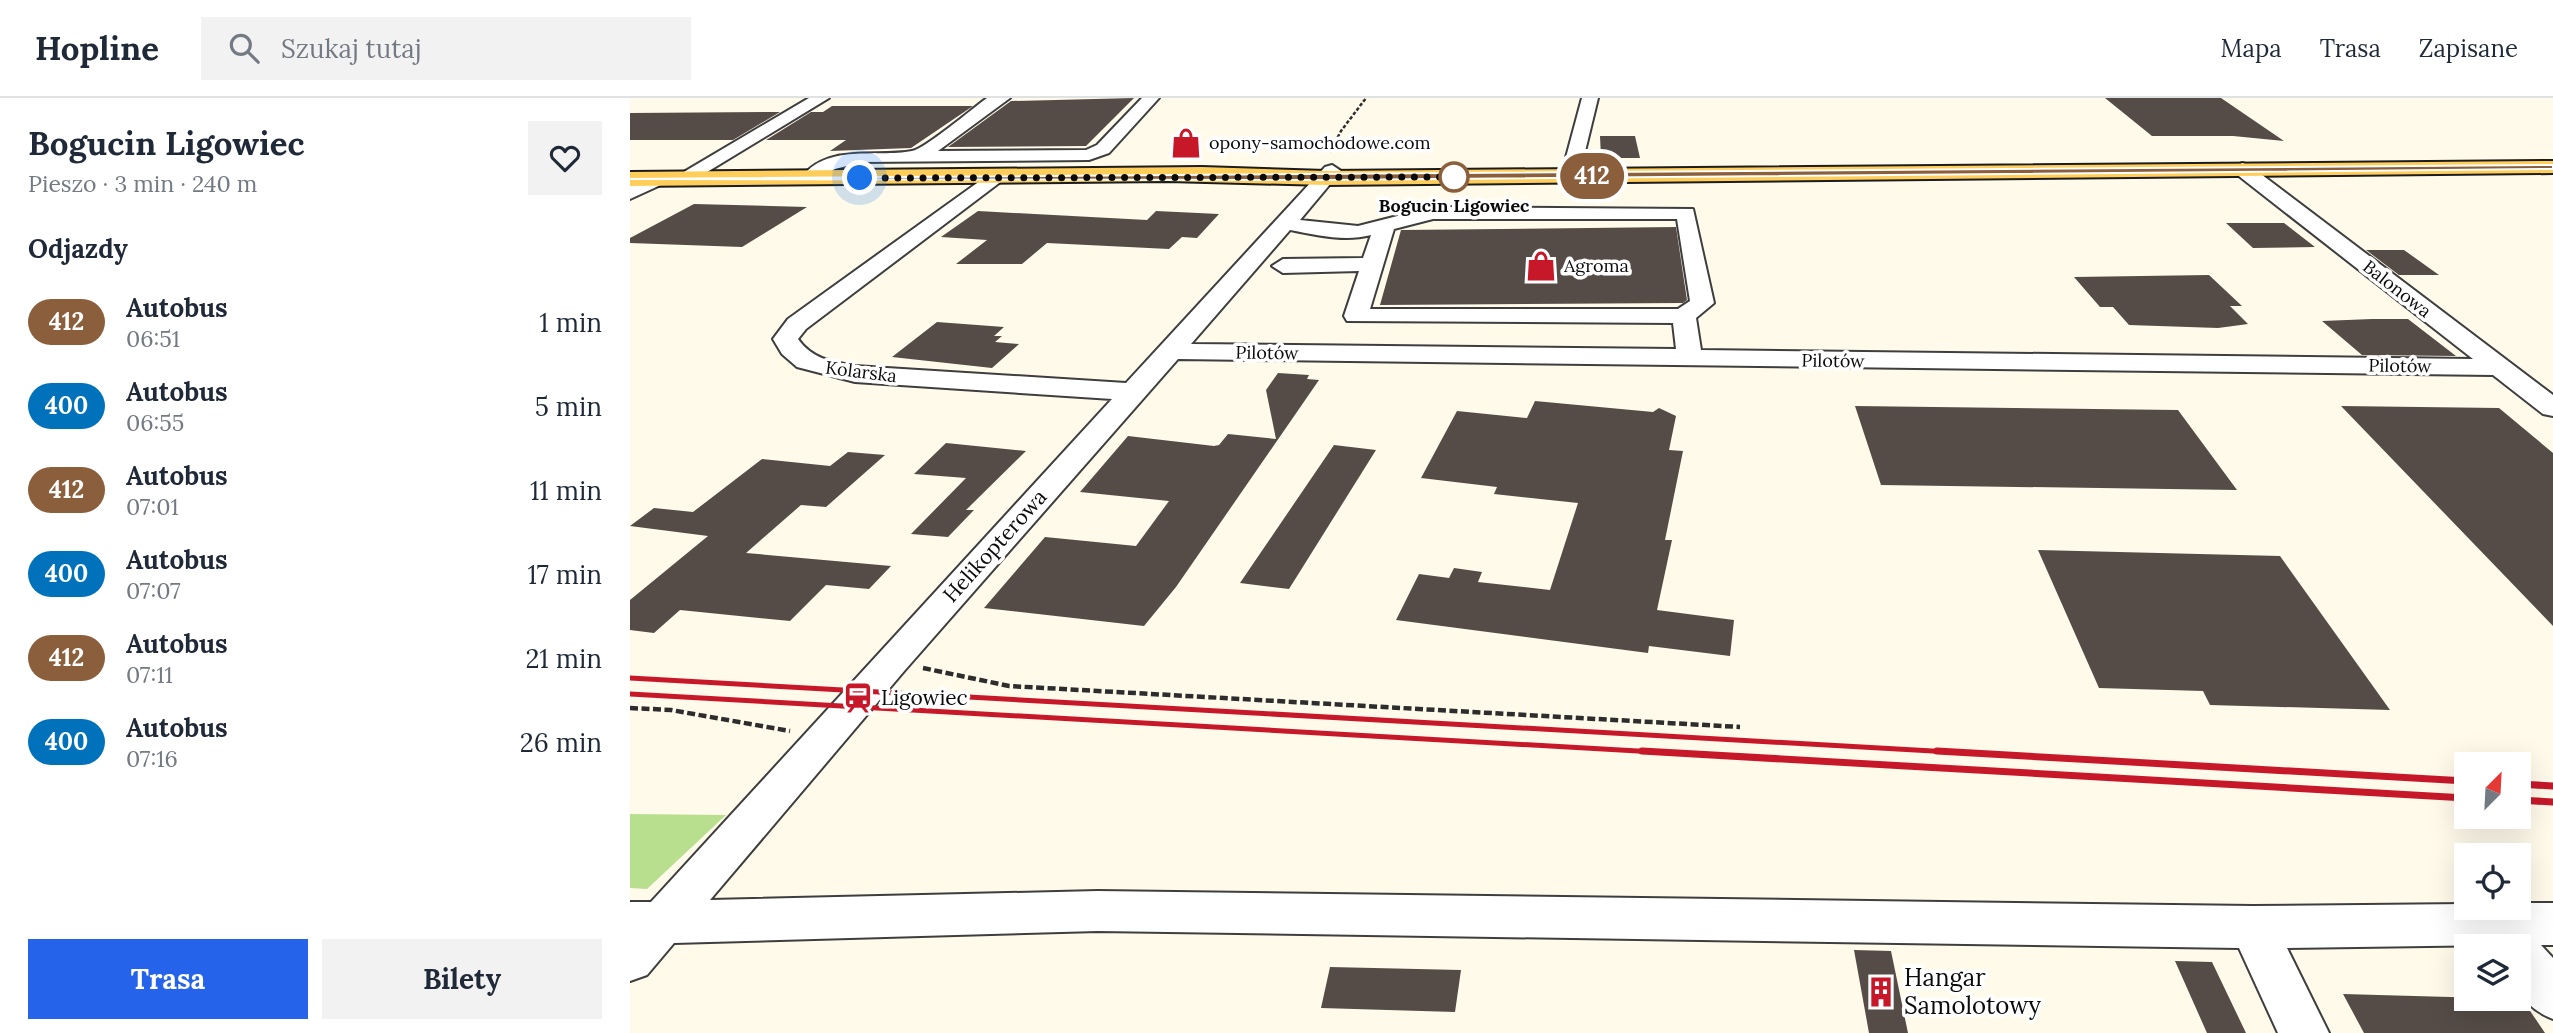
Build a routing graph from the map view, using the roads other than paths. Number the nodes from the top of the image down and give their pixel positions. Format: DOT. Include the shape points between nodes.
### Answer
graph roads {
  1 [pos="821,98"];
  2 [pos="1002,98"];
  3 [pos="1151,98"];
  4 [pos="1590,98"];
  5 [pos="918,157"];
  6 [pos="2553,167"];
  7 [pos="2242,169"];
  8 [pos="1571,173"];
  9 [pos="1329,175"];
  10 [pos="998,177"];
  11 [pos="810,178"];
  12 [pos="630,179"];
  13 [pos="658,179"];
  14 [pos="682,179"];
  15 [pos="630,193"];
  16 [pos="1287,245"];
  17 [pos="1378,245"];
  18 [pos="1684,316"];
  19 [pos="1169,351"];
  20 [pos="1690,359"];
  21 [pos="2498,367"];
  22 [pos="1133,391"];
  23 [pos="2553,408"];
  24 [pos="645,923"];
  25 [pos="2456,923"];
  26 [pos="2553,924"];
  27 [pos="2253,927"];
  28 [pos="2476,934"];
  29 [pos="630,959"];
  30 [pos="2531,967"];
  31 [pos="2553,996"];
  32 [pos="2305,1033"];
  1 -- 14 [label="street"];
  2 -- 5 [label="street"];
  3 -- 5 [label="street" via="1103,149 1089,155"];
  4 -- 8 [label="street"];
  5 -- 11 [label="street" via="849,159"];
  6 -- 7 [label="main road"];
  7 -- 8 [label="main road"];
  7 -- 21 [label="street, Balonowa"];
  8 -- 9 [label="main road"];
  9 -- 10 [label="main road"];
  9 -- 16 [label="street, Helikopterowa"];
  10 -- 11 [label="main road"];
  10 -- 22 [label="street, Kolarska" via="797,324 785,339 793,354 814,366 855,374"];
  11 -- 14 [label="main road"];
  12 -- 13 [label="main road"];
  13 -- 14 [label="main road"];
  13 -- 15 [label="street"];
  16 -- 17 [label="street"];
  16 -- 17 [label="street" via="1322,230 1358,232"];
  16 -- 19 [label="street, Helikopterowa"];
  17 -- 18 [label="street" via="1356,316"];
  17 -- 18 [label="street" via="1433,213 1686,213 1702,303"];
  18 -- 20 [label="street"];
  19 -- 20 [label="street, Pilotów"];
  19 -- 22 [label="street, Helikopterowa"];
  20 -- 21 [label="street, Pilotów"];
  21 -- 23 [label="street, Balonowa"];
  22 -- 24 [label="street, Helikopterowa" via="825,737"];
  24 -- 27 [label="street" via="1098,911"];
  24 -- 29 [label="street, Helikopterowa"];
  25 -- 26 [label="street"];
  25 -- 27 [label="street"];
  25 -- 28 [label="street"];
  27 -- 32 [label="street"];
  30 -- 31 [label="street"];
}
